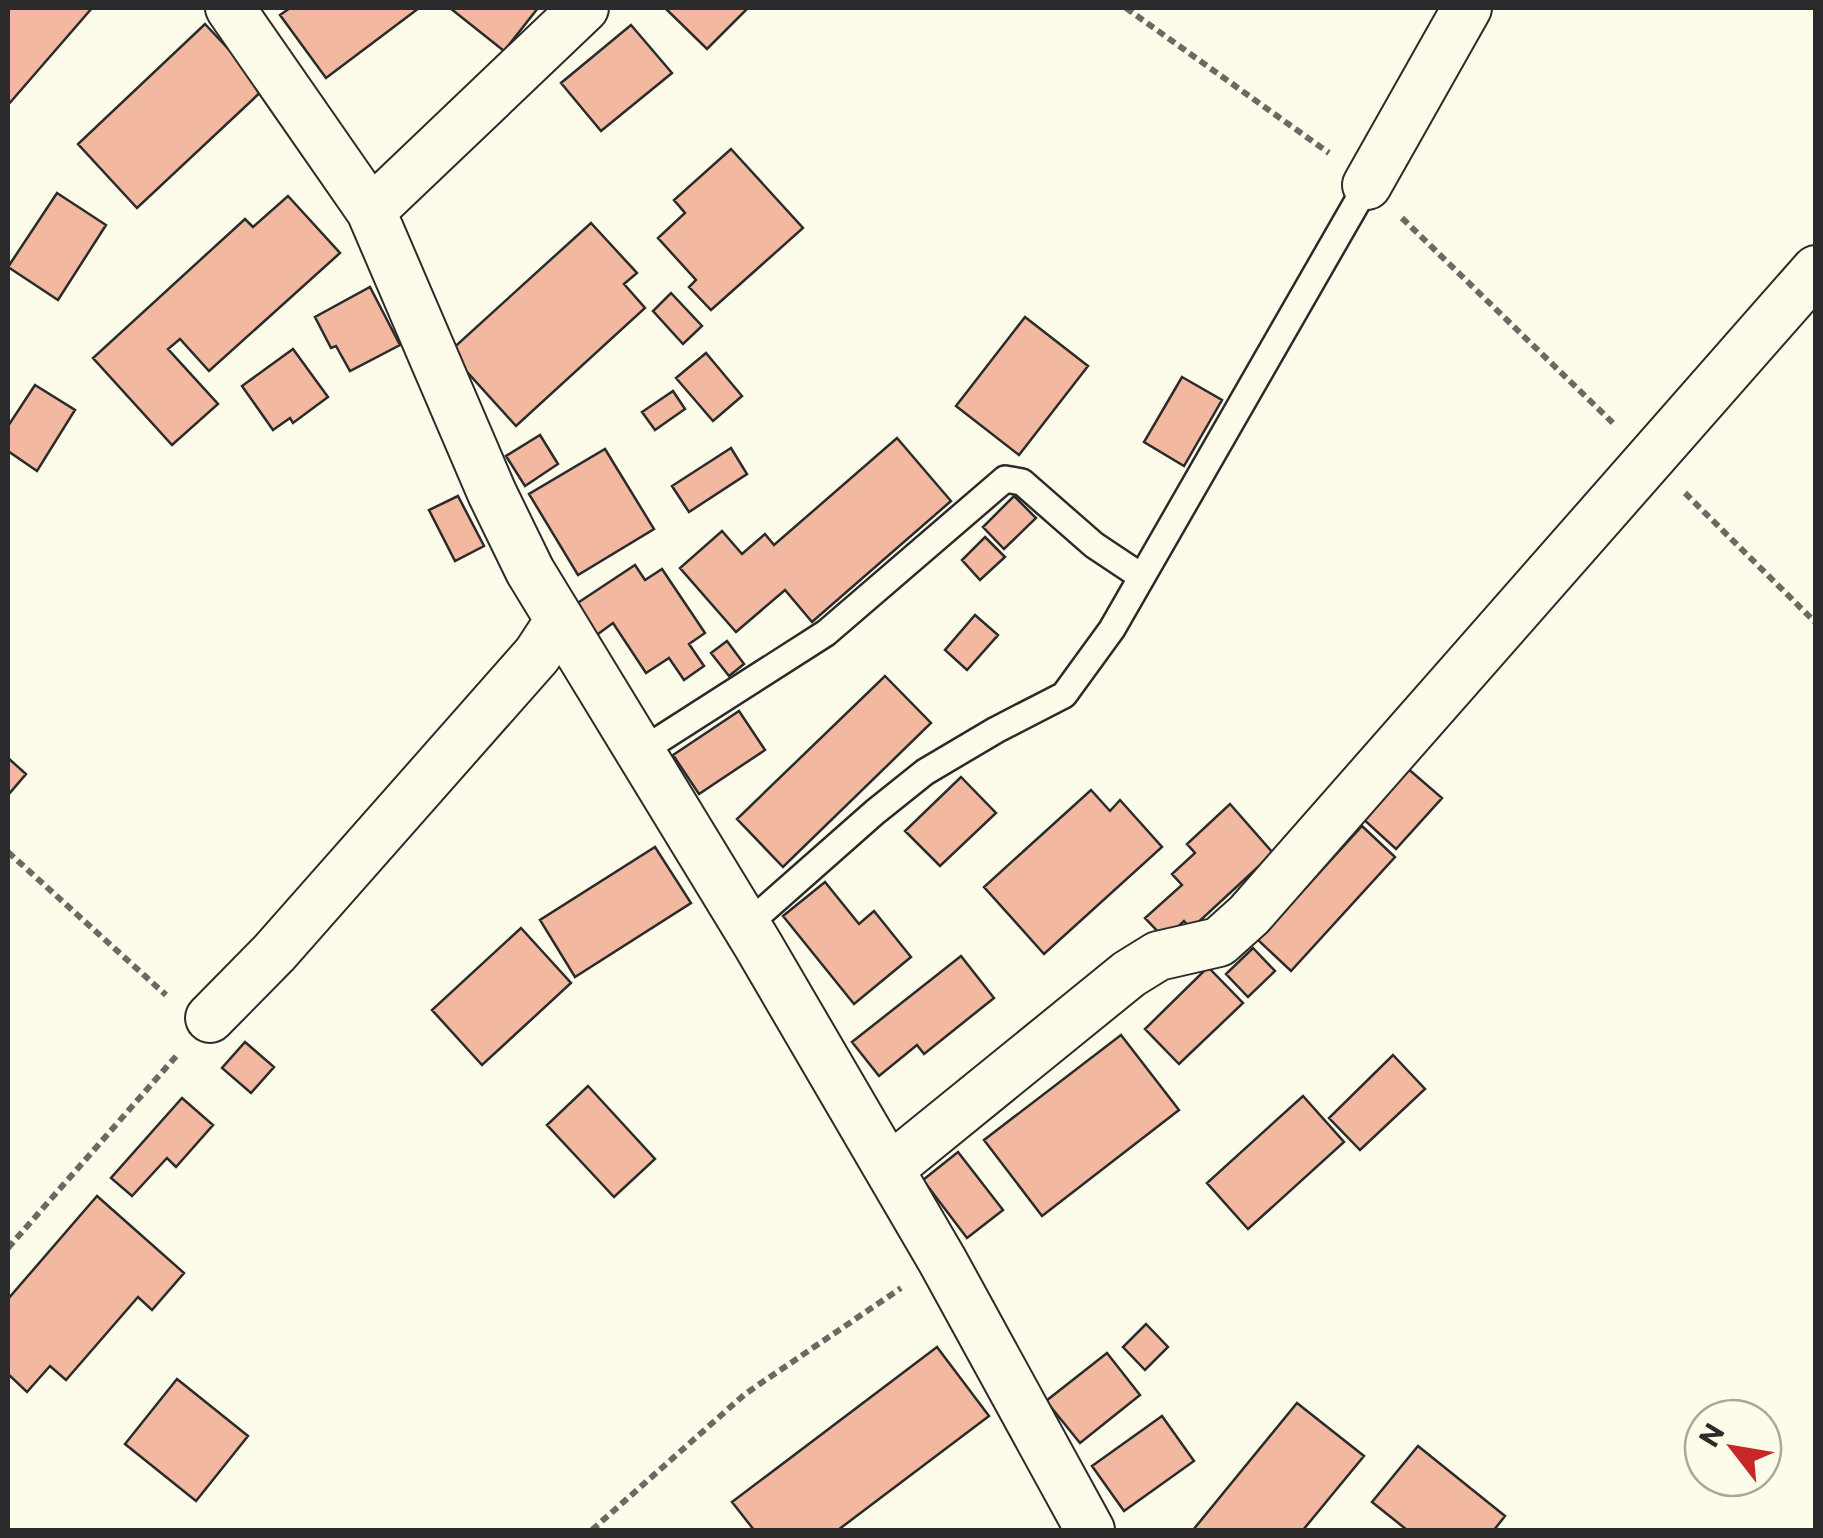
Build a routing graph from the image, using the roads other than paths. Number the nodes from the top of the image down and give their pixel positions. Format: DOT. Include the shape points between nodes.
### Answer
graph roads {
  1 [pos="230,8"];
  2 [pos="584,8"];
  3 [pos="1467,8"];
  4 [pos="1367,185"];
  5 [pos="372,211"];
  6 [pos="1816,270"];
  7 [pos="1142,577"];
  8 [pos="560,620"];
  9 [pos="640,752"];
  10 [pos="747,925"];
  11 [pos="210,1018"];
  12 [pos="889,1169"];
  13 [pos="1090,1530"];
  1 -- 5 [label="street"];
  2 -- 5 [label="street"];
  3 -- 4 [label="street"];
  4 -- 7 [label="lane"];
  5 -- 8 [label="street" via="492,494"];
  6 -- 12 [label="street" via="1249,915 1219,942 1158,956 1130,974"];
  7 -- 9 [label="lane" via="1094,546 1022,482 1005,478 826,633"];
  7 -- 10 [label="lane" via="1064,694 925,772"];
  8 -- 9 [label="street"];
  8 -- 11 [label="street" via="538,655"];
  9 -- 10 [label="street"];
  10 -- 12 [label="street"];
  12 -- 13 [label="street"];
}
